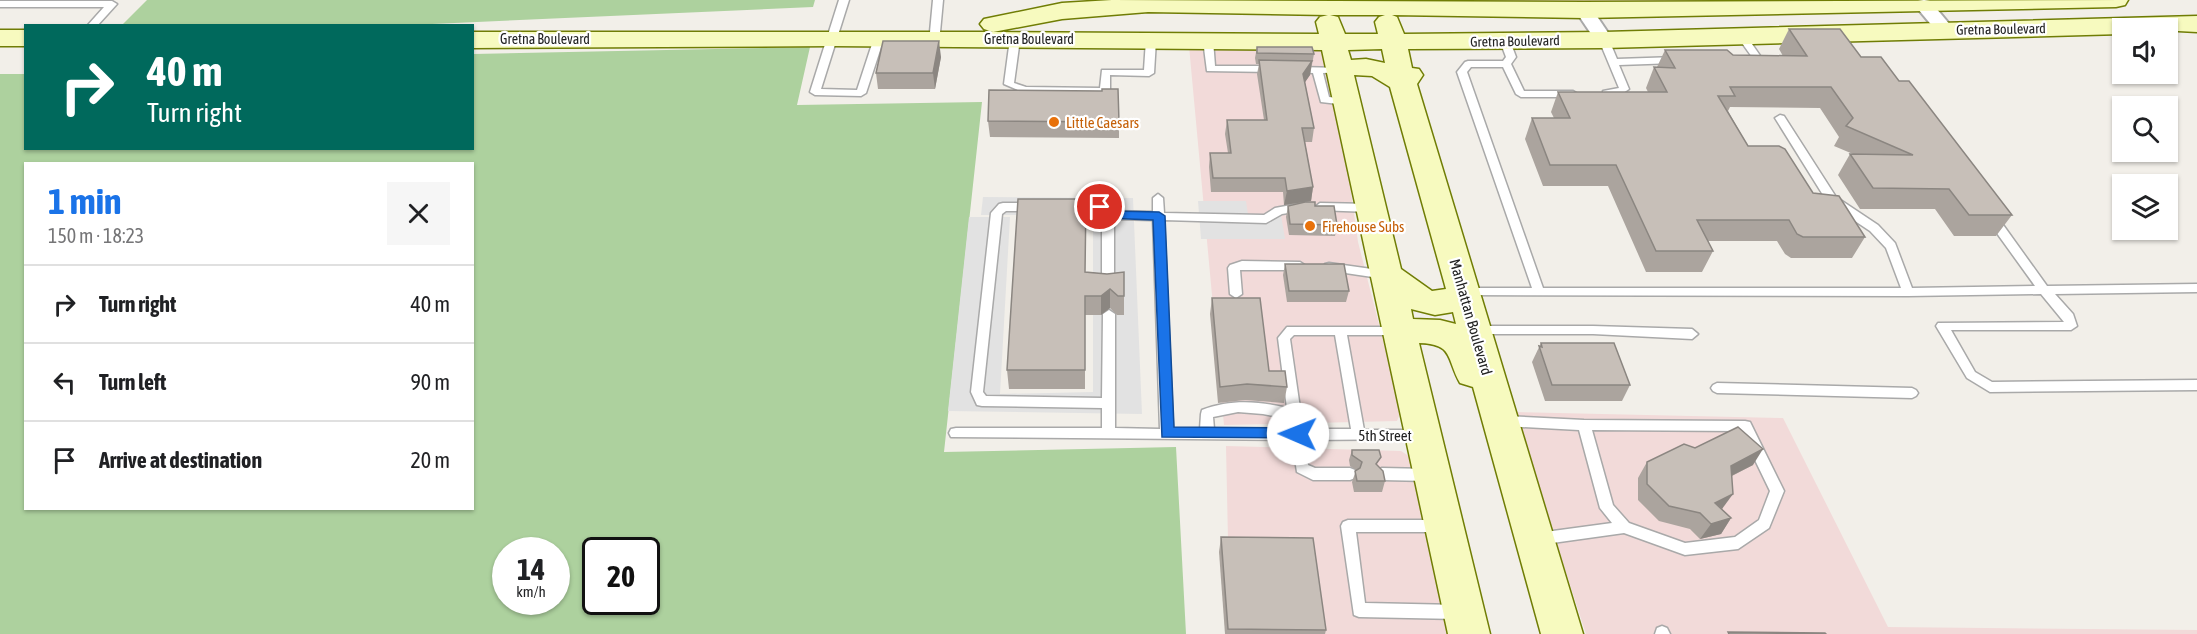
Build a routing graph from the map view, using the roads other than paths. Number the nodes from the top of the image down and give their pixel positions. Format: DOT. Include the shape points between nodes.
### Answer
graph roads {
  1 [pos="844,0"];
  2 [pos="938,0"];
  3 [pos="2116,0"];
  4 [pos="114,2"];
  5 [pos="1148,2"];
  6 [pos="0,4"];
  7 [pos="1325,4"];
  8 [pos="1383,4"];
  9 [pos="1451,4"];
  10 [pos="1782,4"];
  11 [pos="1582,5"];
  12 [pos="1924,5"];
  13 [pos="1269,7"];
  14 [pos="93,24"];
  15 [pos="2197,24"];
  16 [pos="1945,30"];
  17 [pos="935,32"];
  18 [pos="0,38"];
  19 [pos="24,38"];
  20 [pos="833,38"];
  21 [pos="879,38"];
  22 [pos="1015,39"];
  23 [pos="474,40"];
  24 [pos="1151,40"];
  25 [pos="1208,40"];
  26 [pos="1274,41"];
  27 [pos="1445,41"];
  28 [pos="1393,42"];
  29 [pos="1749,45"];
  30 [pos="1609,51"];
  31 [pos="1506,52"];
  32 [pos="1692,60"];
  33 [pos="1331,61"];
  34 [pos="1750,71"];
  35 [pos="1403,84"];
  36 [pos="1780,118"];
  37 [pos="1158,198"];
  38 [pos="1982,205"];
  39 [pos="1372,208"];
  40 [pos="1108,215"];
  41 [pos="1159,216"];
  42 [pos="1387,275"];
  43 [pos="1108,288"];
  44 [pos="2197,288"];
  45 [pos="2044,290"];
  46 [pos="1465,292"];
  47 [pos="1539,292"];
  48 [pos="1908,292"];
  49 [pos="1236,294"];
  50 [pos="1109,314"];
  51 [pos="1340,330"];
  52 [pos="1474,330"];
  53 [pos="1400,331"];
  54 [pos="1692,334"];
  55 [pos="2197,385"];
  56 [pos="1717,388"];
  57 [pos="1912,393"];
  58 [pos="1108,403"];
  59 [pos="1295,416"];
  60 [pos="1501,421"];
  61 [pos="1584,425"];
  62 [pos="956,433"];
  63 [pos="1108,433"];
  64 [pos="1167,433"];
  65 [pos="1208,433"];
  66 [pos="1298,434"];
  67 [pos="1358,435"];
  68 [pos="1424,435"];
  69 [pos="1350,474"];
  70 [pos="1382,474"];
  71 [pos="1433,475"];
  72 [pos="1444,526"];
  73 [pos="1624,527"];
  74 [pos="1535,540"];
  75 [pos="1466,623"];
  76 [pos="1562,634"];
  1 -- 20 [label="lane"];
  2 -- 17 [label="lane"];
  3 -- 12 [label="street, Gretna Boulevard"];
  4 -- 6 [label="lane"];
  4 -- 14 [label="lane"];
  5 -- 13 [label="street, Gretna Boulevard"];
  5 -- 17 [label="street, Gretna Boulevard" via="1062,11"];
  5 -- 24 [label="street" via="1144,31"];
  7 -- 8 [label="street, Gretna Boulevard"];
  7 -- 13 [label="street, Gretna Boulevard"];
  7 -- 33 [label="street"];
  8 -- 9 [label="street, Gretna Boulevard"];
  8 -- 28 [label="street, Manhattan Boulevard"];
  9 -- 11 [label="street, Gretna Boulevard"];
  10 -- 11 [label="street, Gretna Boulevard"];
  10 -- 12 [label="street, Gretna Boulevard"];
  11 -- 30 [label="street"];
  12 -- 16 [label="street"];
  13 -- 26 [label="street" via="1283,13 1292,25 1286,35"];
  15 -- 16 [label="street, Gretna Boulevard"];
  16 -- 29 [label="street, Gretna Boulevard"];
  17 -- 20 [label="street, Gretna Boulevard"];
  18 -- 19 [label="street"];
  20 -- 21 [label="street, Gretna Boulevard"];
  20 -- 21 [label="lane" via="815,92 861,93"];
  20 -- 23 [label="street, Gretna Boulevard"];
  21 -- 22 [label="street, Gretna Boulevard"];
  22 -- 24 [label="street, Gretna Boulevard"];
  22 -- 24 [label="lane" via="1009,84 1025,90 1105,91 1105,72 1149,73"];
  24 -- 25 [label="street, Gretna Boulevard"];
  25 -- 26 [label="street, Gretna Boulevard"];
  25 -- 33 [label="lane" via="1210,69"];
  26 -- 33 [label="street, Gretna Boulevard"];
  27 -- 28 [label="street, Gretna Boulevard"];
  27 -- 31 [label="street, Gretna Boulevard"];
  27 -- 35 [label="street" via="1428,51"];
  28 -- 33 [label="street, Gretna Boulevard"];
  28 -- 35 [label="street, Manhattan Boulevard"];
  29 -- 30 [label="street, Gretna Boulevard" via="1711,43"];
  29 -- 34 [label="lane" via="1766,71"];
  30 -- 31 [label="street, Gretna Boulevard"];
  30 -- 31 [label="lane" via="1624,89 1620,92 1521,94"];
  30 -- 32 [label="lane"];
  31 -- 47 [label="lane" via="1468,64 1462,72"];
  33 -- 35 [label="street" via="1375,68 1390,73"];
  33 -- 39 [label="street" via="1348,103"];
  35 -- 46 [label="street, Manhattan Boulevard"];
  36 -- 48 [label="lane" via="1833,200 1874,228 1891,246"];
  37 -- 41 [label="lane"];
  38 -- 45 [label="lane"];
  39 -- 41 [label="lane" via="1305,207 1279,211 1266,219"];
  39 -- 42 [label="street"];
  40 -- 41 [label="lane"];
  40 -- 43 [label="lane"];
  40 -- 58 [label="lane" via="1100,207 1004,207 997,213 977,392 982,401"];
  41 -- 64 [label="lane"];
  42 -- 46 [label="street" via="1418,300 1449,303"];
  42 -- 49 [label="lane" via="1345,267 1242,265 1234,268"];
  42 -- 53 [label="street"];
  44 -- 45 [label="lane"];
  45 -- 48 [label="lane"];
  45 -- 55 [label="lane" via="2069,317 2071,326 1942,326 1971,375 1990,387"];
  46 -- 47 [label="lane"];
  46 -- 52 [label="street, Manhattan Boulevard"];
  47 -- 48 [label="lane"];
  50 -- 58 [label="lane"];
  51 -- 53 [label="lane"];
  51 -- 59 [label="lane" via="1291,330 1284,338"];
  51 -- 67 [label="lane"];
  52 -- 54 [label="lane"];
  52 -- 60 [label="street, Manhattan Boulevard"];
  53 -- 60 [label="street" via="1433,332 1459,339 1466,348 1482,409 1489,417"];
  53 -- 68 [label="street"];
  56 -- 57 [label="lane"];
  58 -- 63 [label="lane"];
  59 -- 65 [label="lane" via="1279,410 1216,408 1207,414"];
  59 -- 66 [label="lane"];
  60 -- 61 [label="lane"];
  60 -- 74 [label="street, Manhattan Boulevard"];
  61 -- 73 [label="lane" via="1607,508"];
  61 -- 73 [label="lane" via="1745,426 1777,491 1764,524 1738,543 1685,549"];
  62 -- 63 [label="lane, 5th Street"];
  63 -- 64 [label="lane, 5th Street"];
  64 -- 65 [label="lane, 5th Street"];
  65 -- 66 [label="lane, 5th Street"];
  66 -- 67 [label="lane, 5th Street"];
  66 -- 69 [label="lane" via="1302,468 1313,474"];
  67 -- 68 [label="lane, 5th Street"];
  68 -- 71 [label="street"];
  70 -- 71 [label="lane"];
  71 -- 72 [label="street"];
  72 -- 75 [label="street"];
  72 -- 75 [label="lane" via="1348,526 1359,610"];
  73 -- 74 [label="lane"];
  74 -- 76 [label="street, Manhattan Boulevard"];
}
